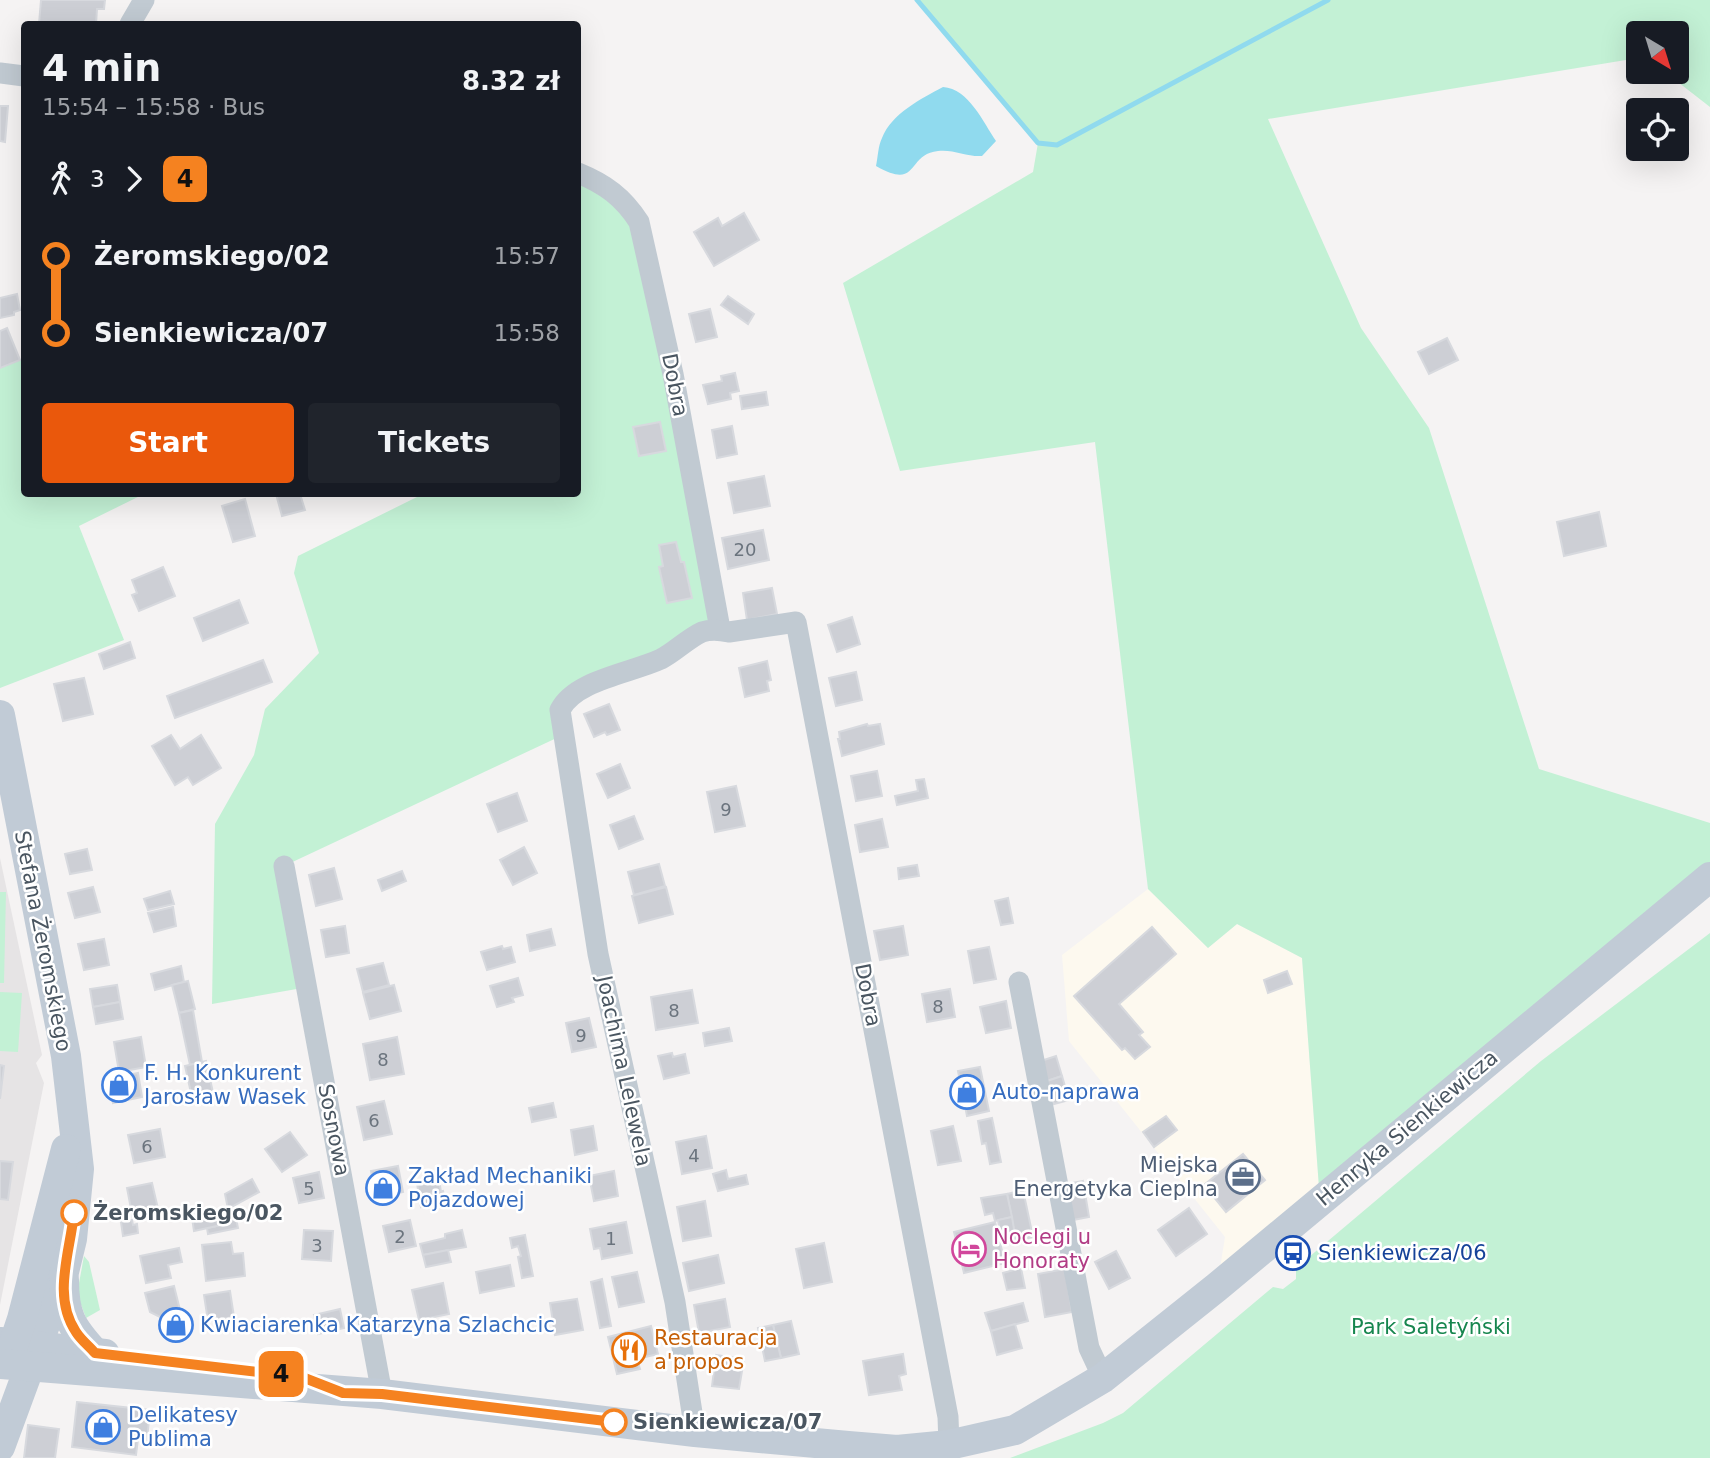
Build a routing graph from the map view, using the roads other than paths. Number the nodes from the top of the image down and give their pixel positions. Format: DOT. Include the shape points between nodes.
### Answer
graph roads {
  1 [pos="144,0"];
  2 [pos="132,21"];
  3 [pos="0,73"];
  4 [pos="21,76"];
  5 [pos="581,174"];
  6 [pos="720,629"];
  7 [pos="560,710"];
  8 [pos="0,715"];
  9 [pos="284,866"];
  10 [pos="1710,877"];
  11 [pos="1019,982"];
  12 [pos="75,1126"];
  13 [pos="64,1276"];
  14 [pos="95,1353"];
  15 [pos="13,1358"];
  16 [pos="1102,1378"];
  17 [pos="343,1393"];
  18 [pos="382,1394"];
  19 [pos="695,1432"];
  20 [pos="0,1447"];
  21 [pos="811,1450"];
  22 [pos="849,1452"];
  23 [pos="943,1452"];
  1 -- 2 [label="street"];
  3 -- 4 [label="street"];
  5 -- 6 [label="street, Dobra" via="614,192 639,222 673,374"];
  6 -- 7 [label="street, Dobra" via="703,632 662,659 581,689 566,698"];
  6 -- 23 [label="street, Dobra" via="729,632 796,622 948,1417"];
  7 -- 19 [label="street, Joachima Lelewela" via="598,954 675,1301"];
  8 -- 12 [label="main road, Stefana Żeromskiego" via="66,1056"];
  9 -- 18 [label="street, Sosnowa"];
  10 -- 16 [label="main road, Henryka Sienkiewicza"];
  11 -- 16 [label="street" via="1089,1348"];
  12 -- 13 [label="main road, Stefana Żeromskiego" via="79,1169"];
  12 -- 15 [label="main road, Stefana Żeromskiego"];
  13 -- 14 [label="main road, Stefana Żeromskiego" via="64,1304 76,1332"];
  13 -- 15 [label="main road, Stefana Żeromskiego"];
  14 -- 15 [label="main road, Henryka Sienkiewicza"];
  14 -- 17 [label="main road, Henryka Sienkiewicza" via="302,1377"];
  15 -- 17 [label="main road, Henryka Sienkiewicza"];
  15 -- 20 [label="main road"];
  16 -- 23 [label="main road, Henryka Sienkiewicza" via="1016,1430"];
  17 -- 18 [label="main road, Henryka Sienkiewicza"];
  18 -- 19 [label="main road, Henryka Sienkiewicza"];
  19 -- 21 [label="main road, Henryka Sienkiewicza"];
  21 -- 22 [label="main road, Henryka Sienkiewicza"];
  22 -- 23 [label="main road, Henryka Sienkiewicza"];
}
